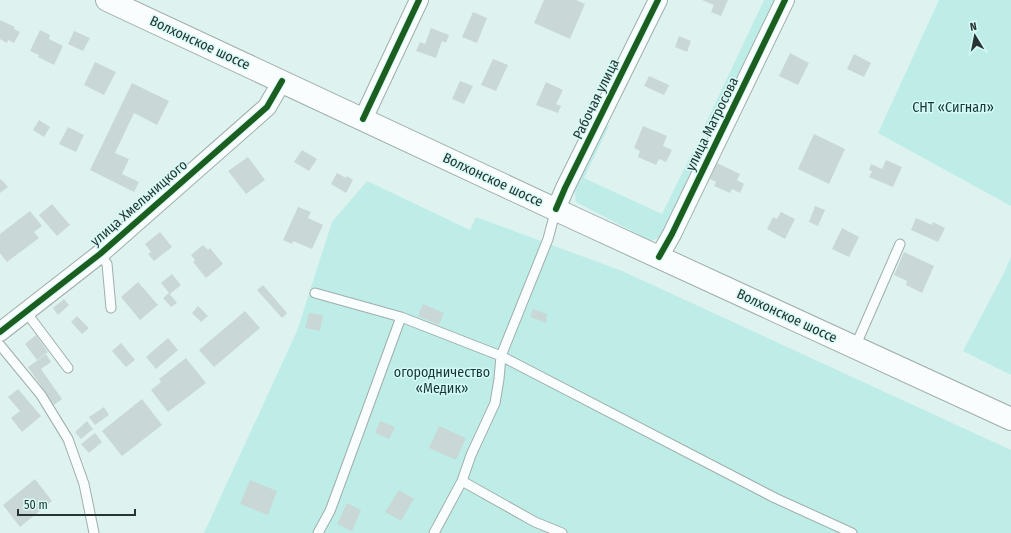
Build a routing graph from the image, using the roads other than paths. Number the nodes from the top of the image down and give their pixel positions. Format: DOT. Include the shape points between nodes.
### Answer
graph roads {
  1 [pos="107,0"];
  2 [pos="419,0"];
  3 [pos="658,0"];
  4 [pos="785,0"];
  5 [pos="282,81"];
  6 [pos="363,119"];
  7 [pos="556,209"];
  8 [pos="900,244"];
  9 [pos="100,254"];
  10 [pos="659,257"];
  11 [pos="315,293"];
  12 [pos="111,308"];
  13 [pos="26,312"];
  14 [pos="401,317"];
  15 [pos="0,332"];
  16 [pos="0,345"];
  17 [pos="855,347"];
  18 [pos="500,356"];
  19 [pos="68,368"];
  20 [pos="1011,418"];
  21 [pos="462,481"];
  22 [pos="94,533"];
  23 [pos="318,533"];
  24 [pos="434,533"];
  25 [pos="562,533"];
  26 [pos="852,533"];
  1 -- 5 [label="main road, Волхонское шоссе"];
  2 -- 6 [label="street"];
  3 -- 7 [label="street, Рабочая улица"];
  4 -- 10 [label="street, улица Матросова"];
  5 -- 6 [label="main road, Волхонское шоссе"];
  5 -- 9 [label="street, улица Хмельницкого" via="267,107"];
  6 -- 7 [label="main road, Волхонское шоссе"];
  7 -- 10 [label="main road, Волхонское шоссе"];
  7 -- 18 [label="lane" via="548,239"];
  8 -- 17 [label="lane"];
  9 -- 12 [label="lane" via="108,264"];
  9 -- 13 [label="street, улица Хмельницкого"];
  10 -- 17 [label="main road, Волхонское шоссе"];
  11 -- 14 [label="lane"];
  13 -- 15 [label="street, улица Хмельницкого"];
  13 -- 19 [label="lane"];
  14 -- 18 [label="lane"];
  14 -- 23 [label="lane" via="332,504"];
  16 -- 22 [label="lane" via="41,395 68,439 84,484"];
  17 -- 20 [label="main road, Волхонское шоссе"];
  18 -- 21 [label="lane" via="494,403"];
  18 -- 26 [label="lane" via="768,494"];
  21 -- 24 [label="lane"];
  21 -- 25 [label="lane" via="534,522"];
}
